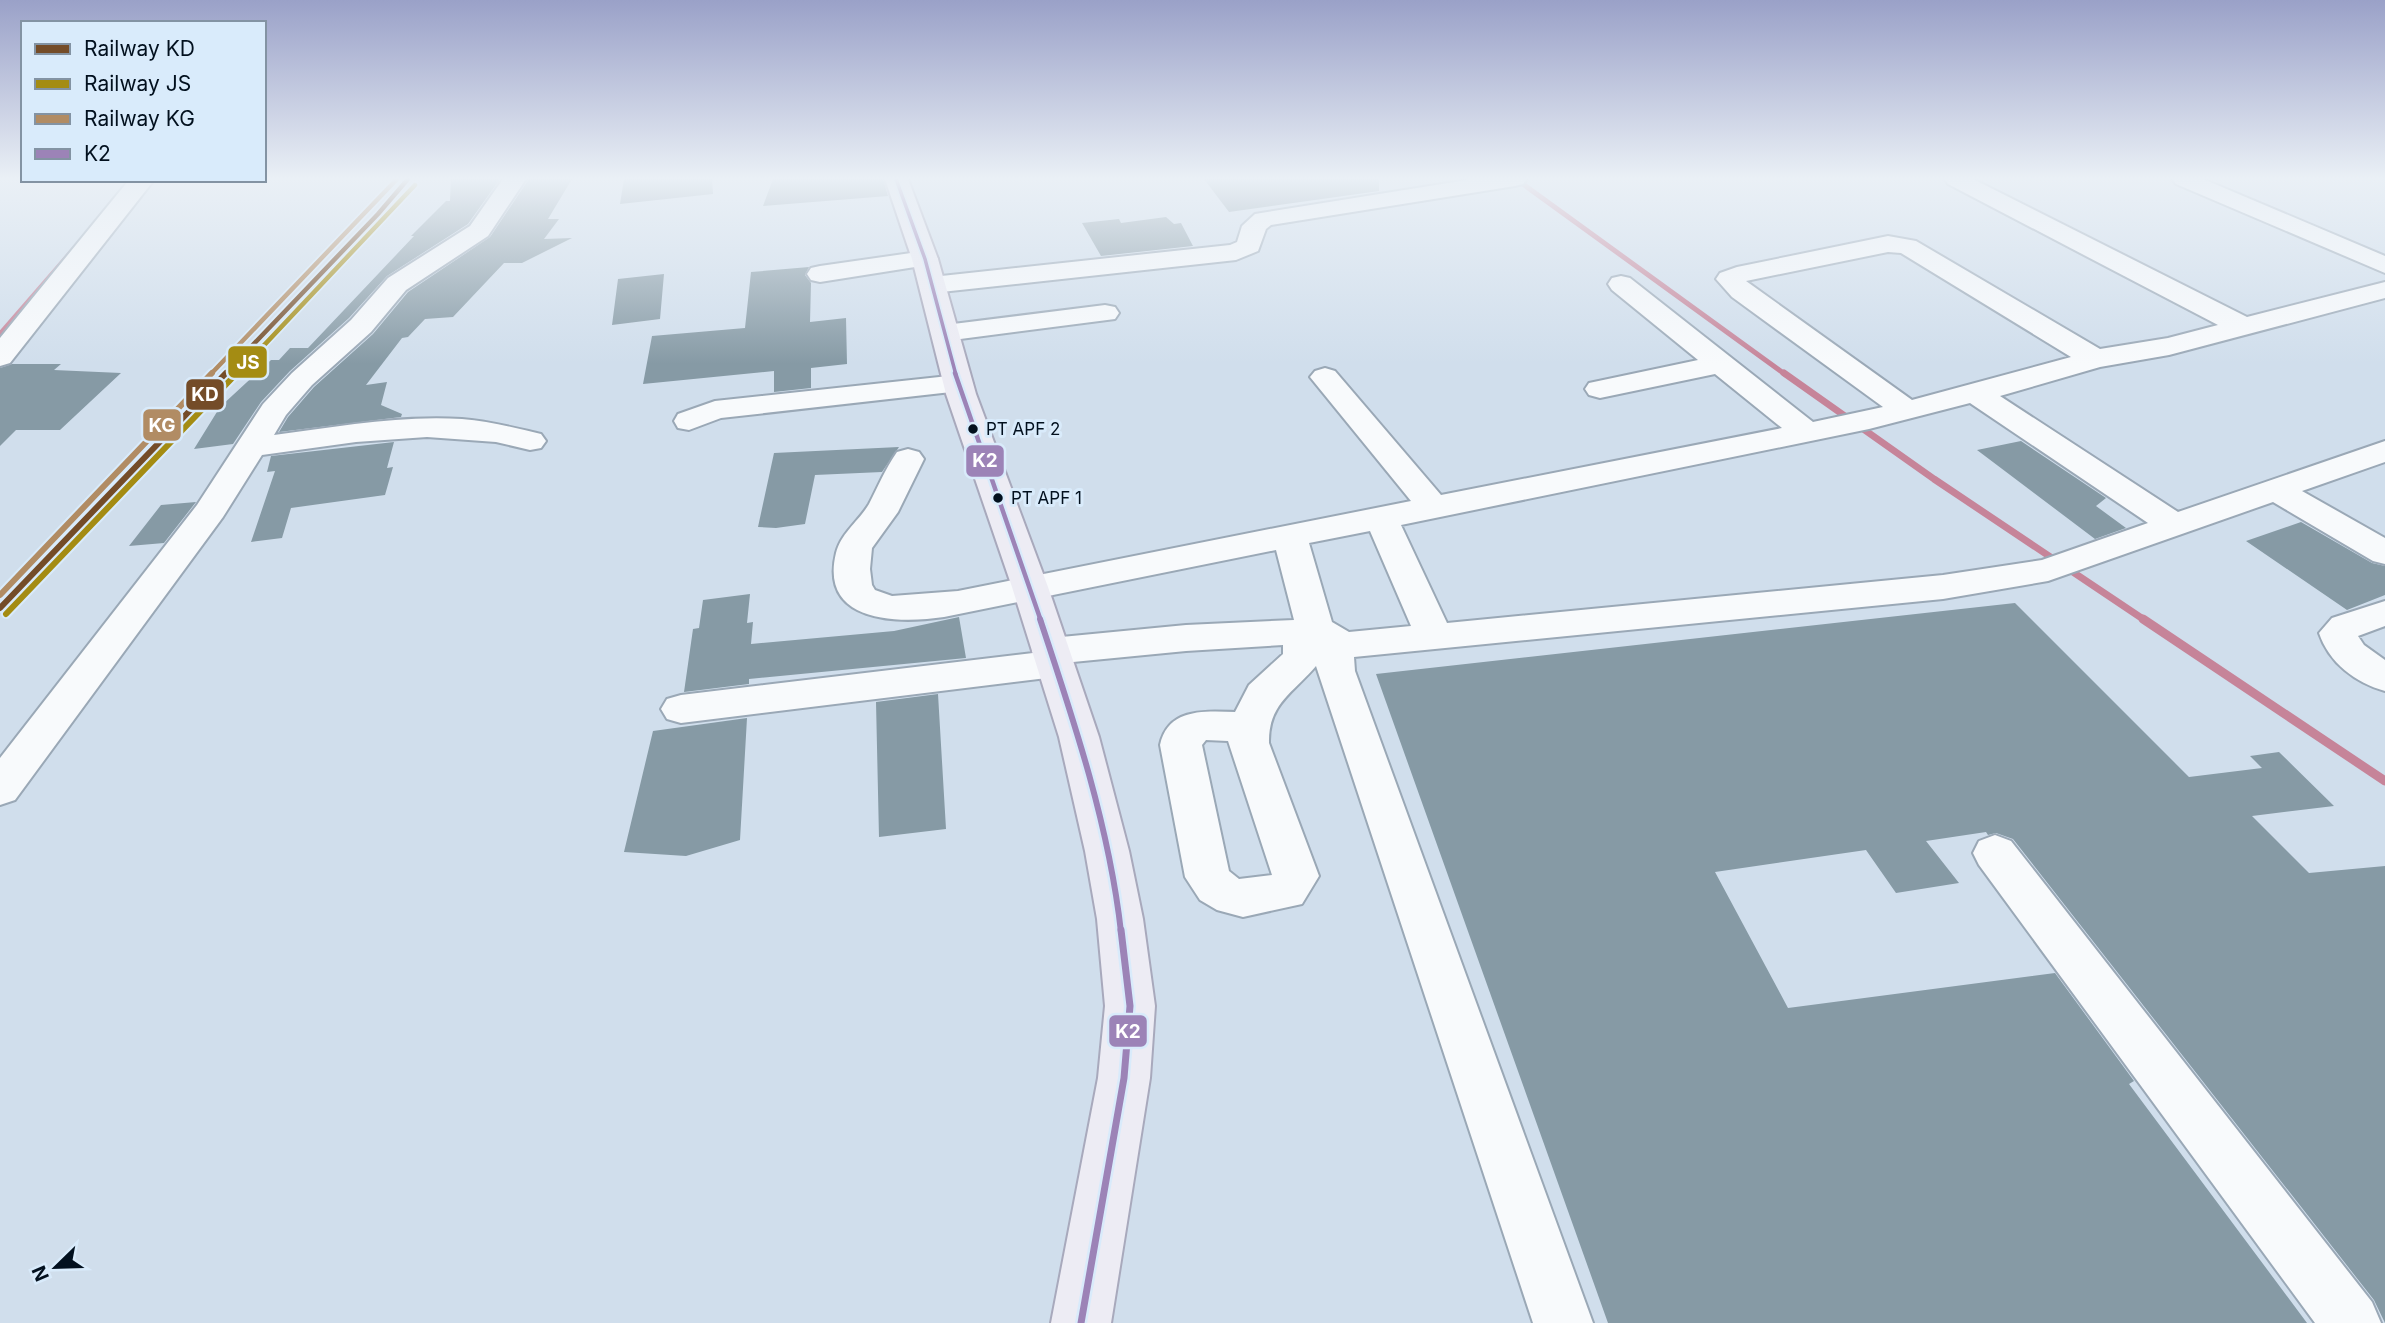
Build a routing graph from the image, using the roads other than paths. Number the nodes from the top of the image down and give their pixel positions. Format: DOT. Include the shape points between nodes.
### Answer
graph roads {
  1 [pos="93,241"];
  2 [pos="464,241"];
  3 [pos="917,241"];
  4 [pos="1250,241"];
  5 [pos="2076,241"];
  6 [pos="2328,241"];
  7 [pos="2385,265"];
  8 [pos="928,272"];
  9 [pos="820,274"];
  10 [pos="1621,284"];
  11 [pos="2385,290"];
  12 [pos="1105,313"];
  13 [pos="2242,326"];
  14 [pos="945,332"];
  15 [pos="0,357"];
  16 [pos="2095,359"];
  17 [pos="1721,365"];
  18 [pos="1325,377"];
  19 [pos="959,389"];
  20 [pos="1600,389"];
  21 [pos="1975,393"];
  22 [pos="1907,410"];
  23 [pos="790,415"];
  24 [pos="689,421"];
  25 [pos="1821,429"];
  26 [pos="530,441"];
  27 [pos="251,447"];
  28 [pos="2385,451"];
  29 [pos="908,459"];
  30 [pos="2273,489"];
  31 [pos="1434,508"];
  32 [pos="1381,518"];
  33 [pos="2173,524"];
  34 [pos="1290,535"];
  35 [pos="2385,552"];
  36 [pos="1030,587"];
  37 [pos="2385,613"];
  38 [pos="1319,635"];
  39 [pos="1435,637"];
  40 [pos="1053,657"];
  41 [pos="2385,678"];
  42 [pos="681,709"];
  43 [pos="1248,727"];
  44 [pos="0,789"];
  45 [pos="1995,853"];
  46 [pos="1080,1323"];
  47 [pos="1563,1323"];
  48 [pos="2351,1323"];
  1 -- 15 [label="street"];
  2 -- 27 [label="street" via="397,284 361,326 274,410"];
  3 -- 8 [label="main road"];
  4 -- 8 [label="street" via="1249,246 1225,254 1123,267"];
  5 -- 13 [label="street"];
  6 -- 7 [label="street"];
  8 -- 9 [label="street"];
  8 -- 14 [label="main road"];
  10 -- 17 [label="street"];
  11 -- 13 [label="street"];
  12 -- 14 [label="street"];
  13 -- 16 [label="street" via="2169,346"];
  14 -- 19 [label="main road"];
  16 -- 21 [label="street"];
  16 -- 22 [label="street" via="1907,246 1888,244 1730,279"];
  17 -- 20 [label="street"];
  17 -- 25 [label="street"];
  18 -- 31 [label="street"];
  19 -- 23 [label="street"];
  19 -- 24 [label="street" via="739,407"];
  19 -- 36 [label="main road"];
  21 -- 22 [label="street"];
  21 -- 33 [label="street"];
  22 -- 25 [label="street"];
  25 -- 31 [label="street"];
  26 -- 27 [label="street" via="493,430 439,426"];
  27 -- 44 [label="street" via="211,510"];
  28 -- 30 [label="street"];
  29 -- 36 [label="street" via="854,550 851,578 862,597 883,607 915,609"];
  30 -- 33 [label="street"];
  30 -- 35 [label="street"];
  31 -- 32 [label="street"];
  32 -- 34 [label="street"];
  32 -- 39 [label="street"];
  33 -- 39 [label="street" via="2048,570 1943,587"];
  34 -- 36 [label="street"];
  34 -- 38 [label="street"];
  36 -- 40 [label="main road"];
  37 -- 41 [label="street" via="2338,633 2352,656"];
  38 -- 39 [label="street"];
  38 -- 40 [label="street" via="1186,638"];
  38 -- 43 [label="street" via="1263,695"];
  38 -- 47 [label="street" via="1334,661"];
  40 -- 42 [label="street"];
  40 -- 46 [label="main road" via="1083,750 1107,851 1130,1006 1124,1078"];
  45 -- 48 [label="street"];
}
